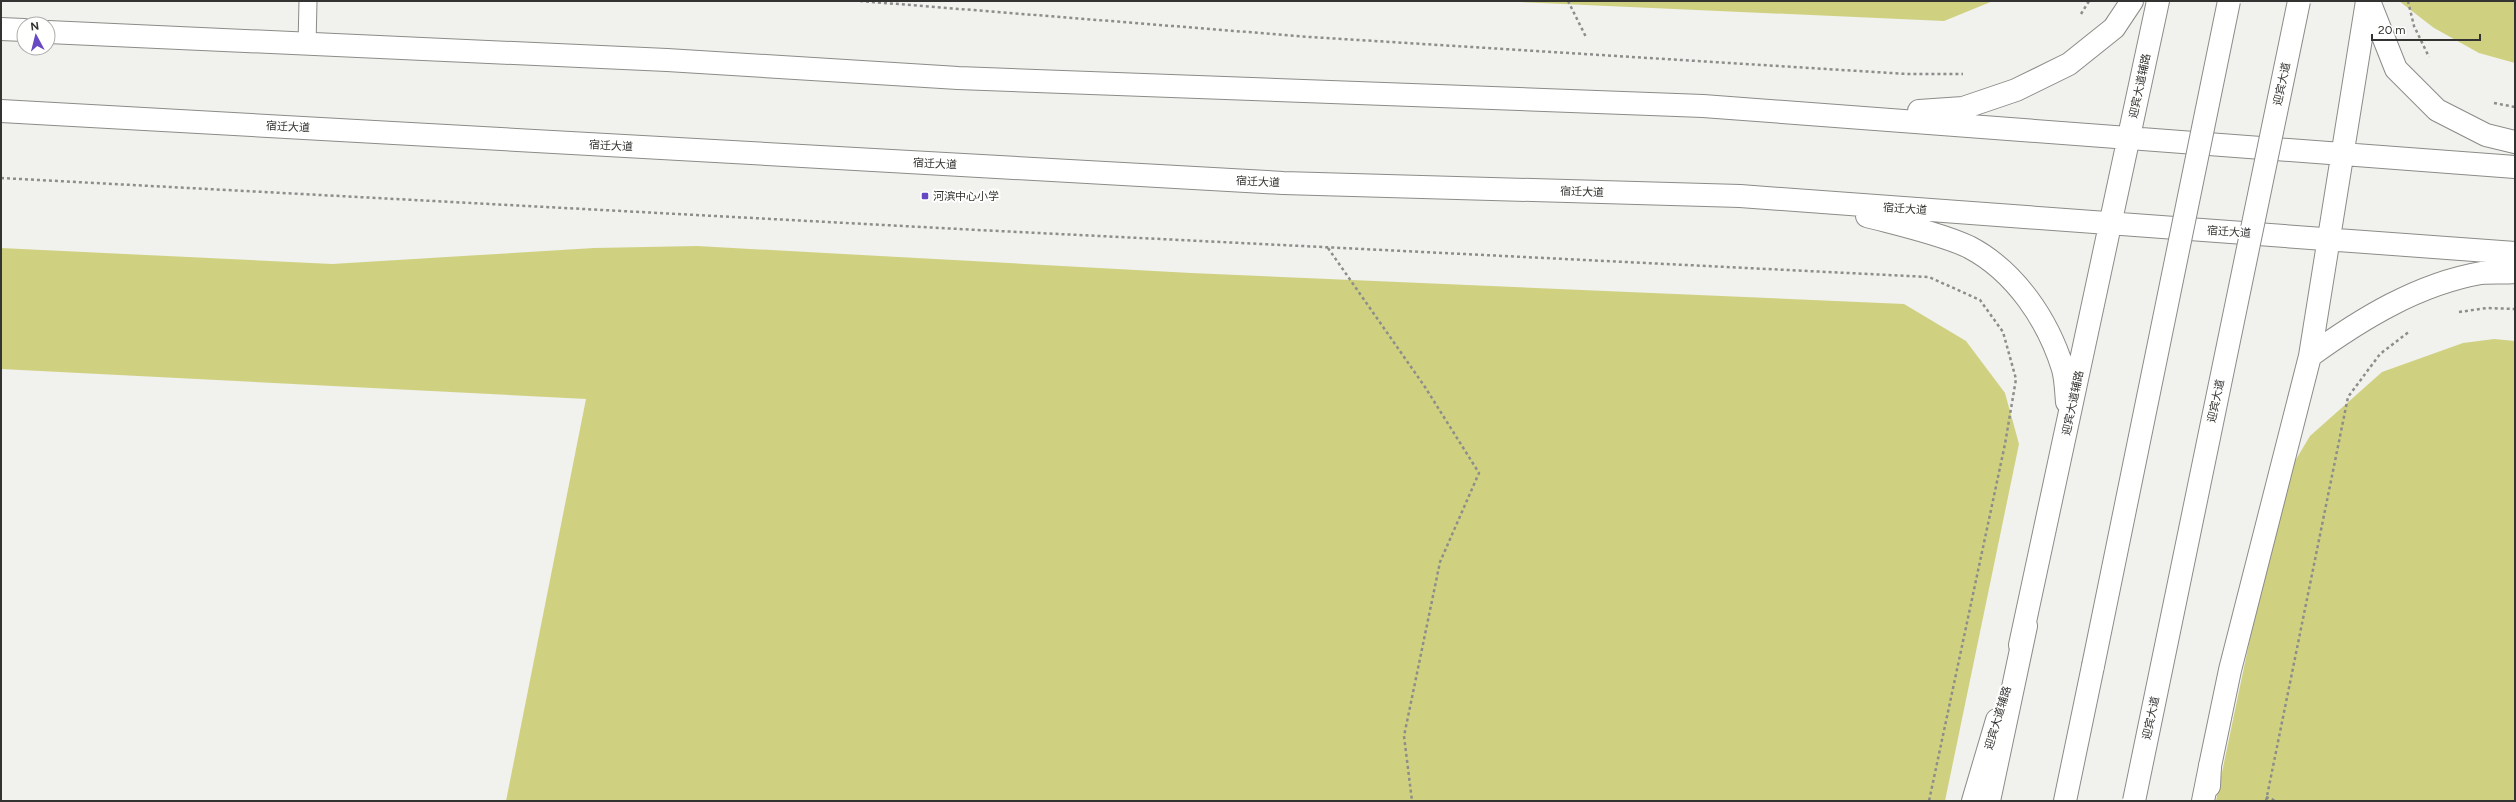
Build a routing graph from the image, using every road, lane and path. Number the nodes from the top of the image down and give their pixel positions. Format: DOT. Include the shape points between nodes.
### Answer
graph roads {
  1 [pos="308,1"];
  2 [pos="860,1"];
  3 [pos="1568,1"];
  4 [pos="2090,1"];
  5 [pos="2132,1"];
  6 [pos="2158,1"];
  7 [pos="2229,1"];
  8 [pos="2299,1"];
  9 [pos="2368,1"];
  10 [pos="2408,1"];
  11 [pos="2076,20"];
  12 [pos="1,29"];
  13 [pos="16,30"];
  14 [pos="56,32"];
  15 [pos="1586,37"];
  16 [pos="306,45"];
  17 [pos="2433,64"];
  18 [pos="1968,74"];
  19 [pos="2487,102"];
  20 [pos="2515,107"];
  21 [pos="1,111"];
  22 [pos="1844,116"];
  23 [pos="2129,138"];
  24 [pos="2515,142"];
  25 [pos="2342,154"];
  26 [pos="2515,167"];
  27 [pos="1,178"];
  28 [pos="1810,202"];
  29 [pos="2111,224"];
  30 [pos="2328,240"];
  31 [pos="1328,248"];
  32 [pos="2515,253"];
  33 [pos="2515,272"];
  34 [pos="2515,309"];
  35 [pos="2457,312"];
  36 [pos="2411,330"];
  37 [pos="2310,356"];
  38 [pos="2069,420"];
  39 [pos="2026,626"];
  40 [pos="2210,766"];
  41 [pos="2266,797"];
  42 [pos="1412,801"];
  43 [pos="1929,801"];
  44 [pos="1973,801"];
  45 [pos="1989,801"];
  46 [pos="2065,801"];
  47 [pos="2134,801"];
  48 [pos="2203,801"];
  49 [pos="2208,801"];
  50 [pos="2266,801"];
  51 [pos="2276,801"];
  1 -- 16 [label="lane"];
  2 -- 18 [label="path" via="1310,36 1907,74"];
  3 -- 15 [label="path"];
  4 -- 11 [label="path"];
  5 -- 22 [label="main road" via="2114,28 2069,64 2016,90 1963,108"];
  6 -- 23 [label="main road, 迎宾大道辅路"];
  7 -- 46 [label="main road, bridge"];
  8 -- 47 [label="main road, 迎宾大道, bridge"];
  9 -- 24 [label="main road" via="2396,69 2437,110 2486,135"];
  9 -- 25 [label="main road"];
  10 -- 17 [label="path" via="2414,26"];
  12 -- 13 [label="main road"];
  14 -- 16 [label="main road"];
  16 -- 22 [label="main road" via="667,60 958,78 1703,106"];
  19 -- 20 [label="path"];
  21 -- 28 [label="main road, 宿迁大道" via="1283,183 1740,196"];
  22 -- 23 [label="main road"];
  23 -- 25 [label="main road"];
  23 -- 29 [label="main road, 迎宾大道辅路"];
  25 -- 26 [label="main road"];
  25 -- 30 [label="main road"];
  27 -- 31 [label="path"];
  28 -- 29 [label="main road, 宿迁大道"];
  28 -- 38 [label="main road" via="1907,226 1969,247 2008,274 2034,308 2052,342 2063,370"];
  29 -- 30 [label="main road, 宿迁大道"];
  29 -- 38 [label="main road, 迎宾大道辅路"];
  30 -- 32 [label="main road, 宿迁大道"];
  30 -- 37 [label="main road"];
  31 -- 42 [label="path" via="1425,387 1479,473 1440,562 1404,736"];
  31 -- 43 [label="path" via="1929,277 1980,300 2003,332 2016,379 2005,444"];
  33 -- 37 [label="main road" via="2482,273 2423,290 2355,324"];
  34 -- 35 [label="path" via="2487,308"];
  36 -- 41 [label="path" via="2380,354 2348,398"];
  37 -- 40 [label="main road" via="2230,670"];
  38 -- 39 [label="main road, 迎宾大道辅路"];
  39 -- 44 [label="main road, 迎宾大道辅路"];
  39 -- 45 [label="main road"];
  40 -- 48 [label="main road"];
  40 -- 49 [label="main road"];
  41 -- 50 [label="path"];
  41 -- 51 [label="path"];
}
